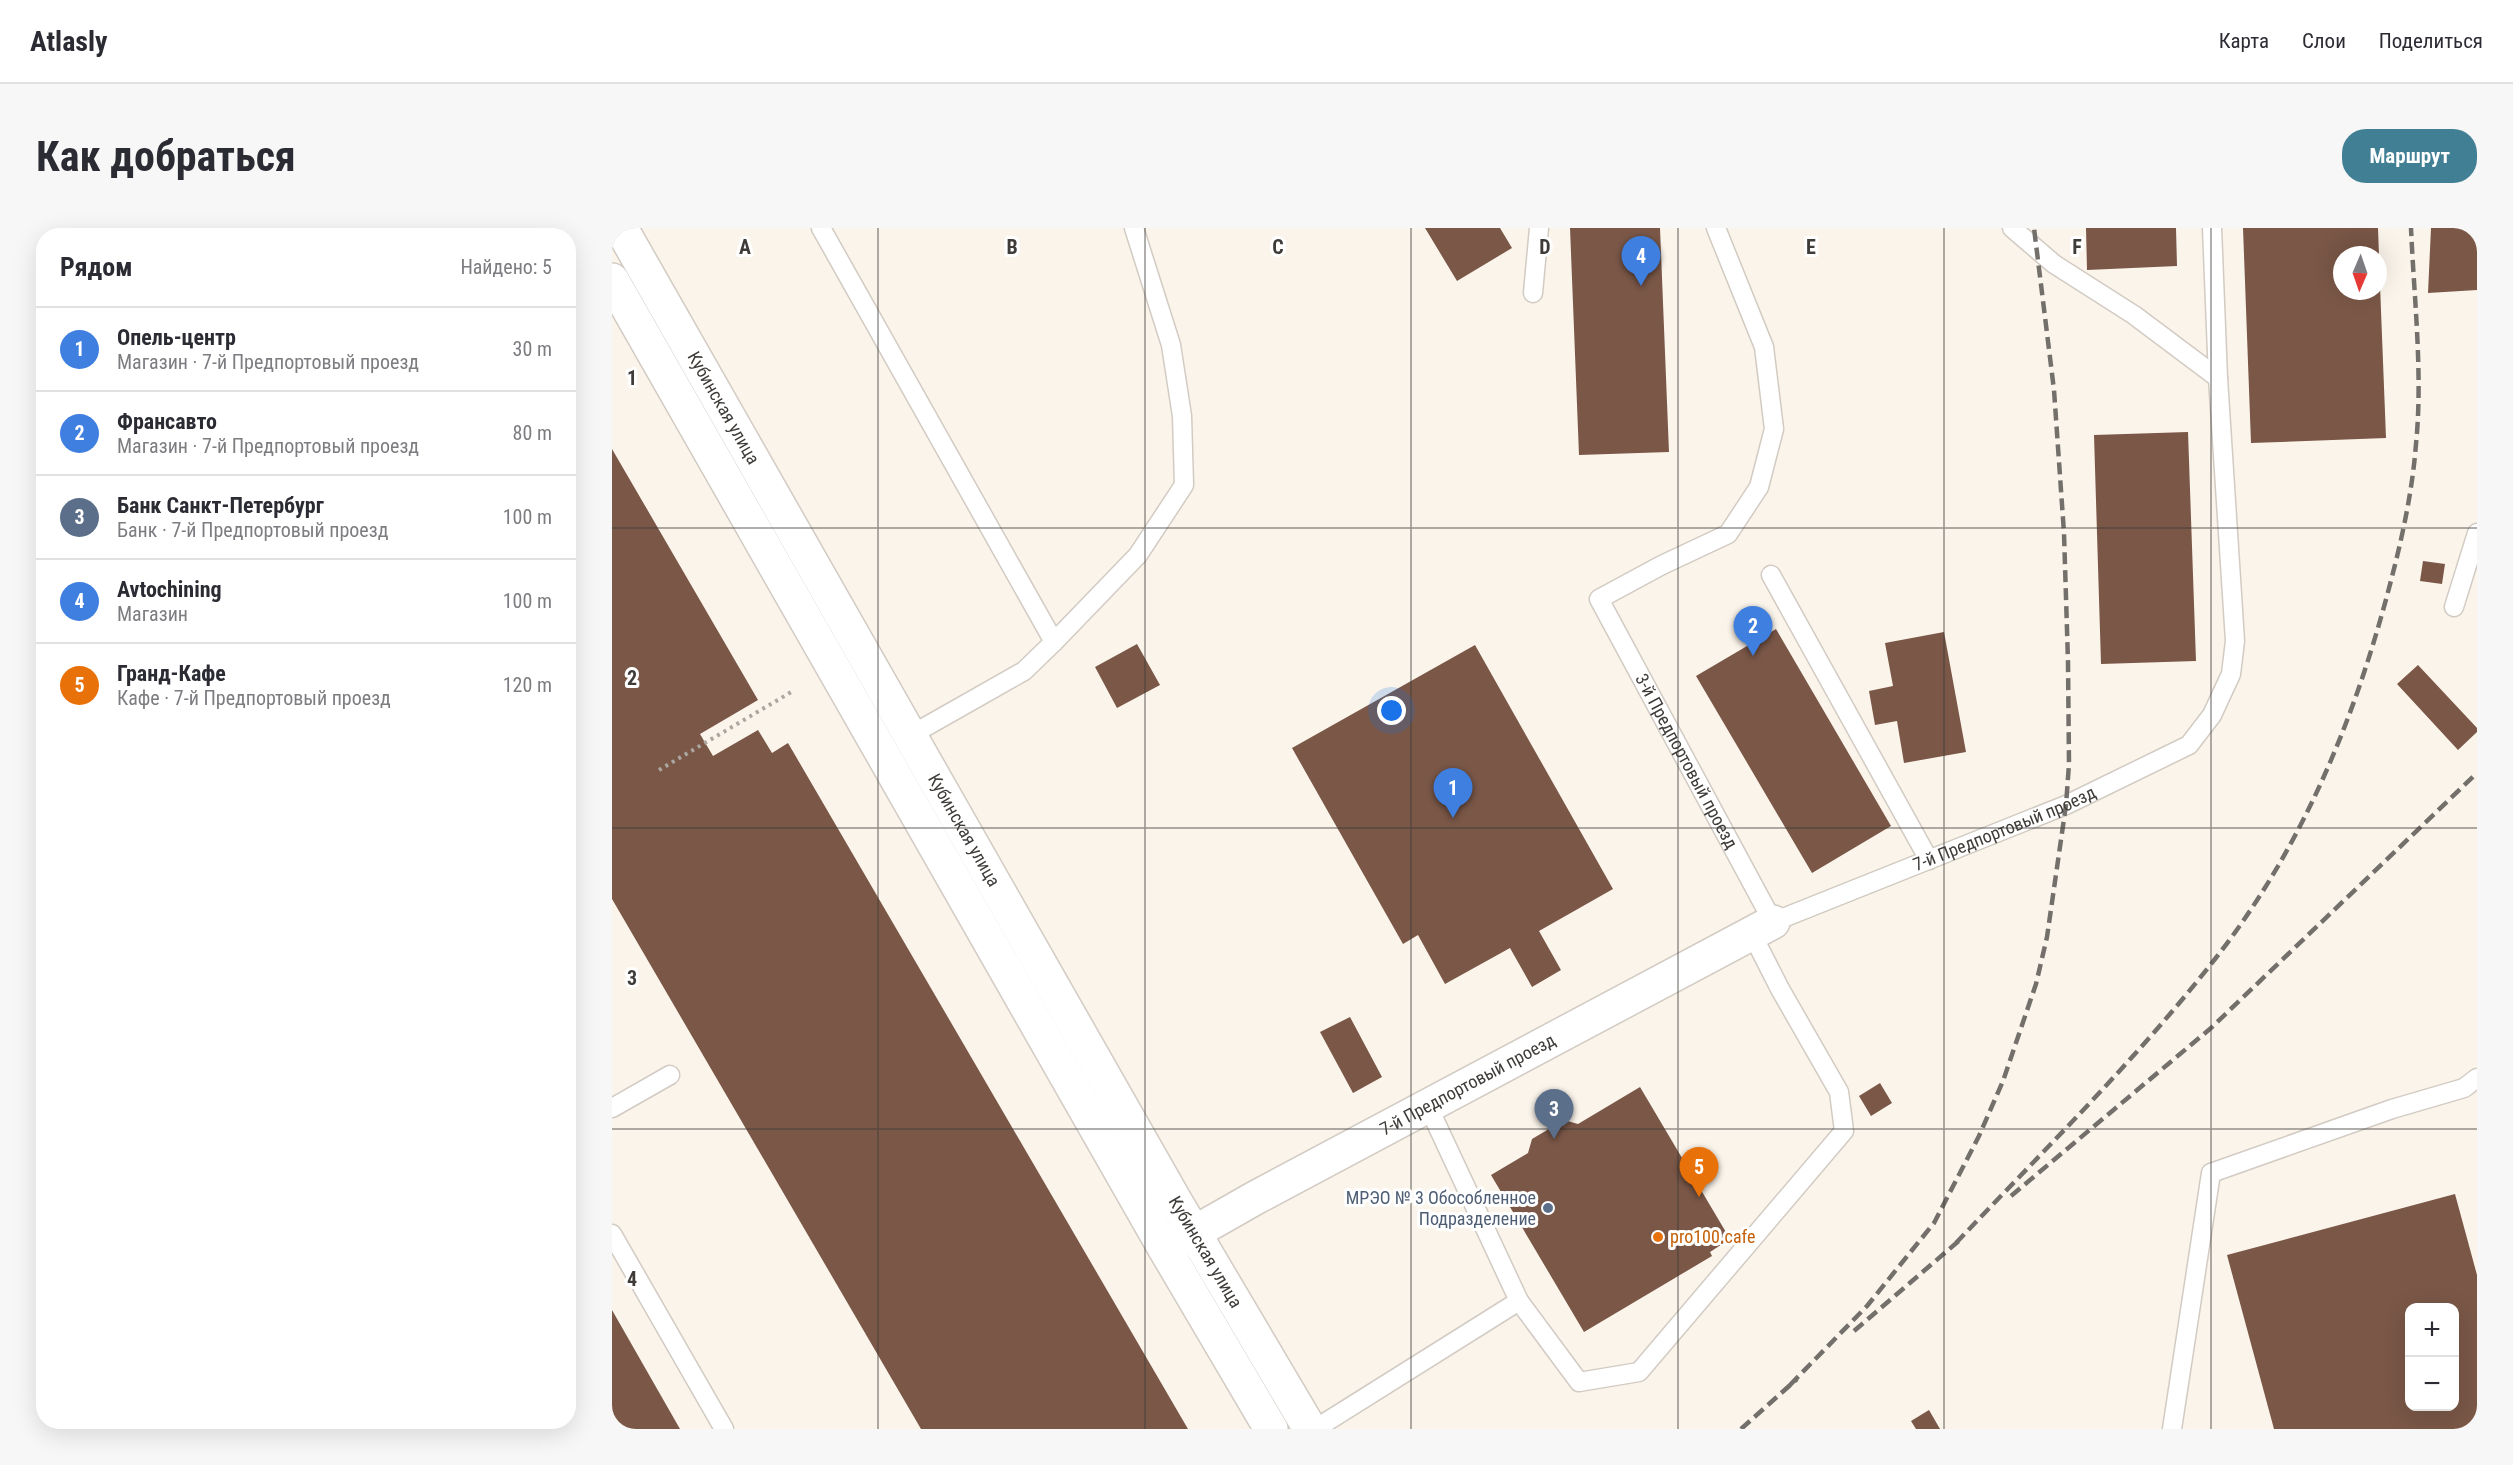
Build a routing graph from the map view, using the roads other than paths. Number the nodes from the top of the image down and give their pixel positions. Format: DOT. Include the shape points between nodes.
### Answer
graph roads {
  1 [pos="621,228"];
  2 [pos="821,228"];
  3 [pos="1134,228"];
  4 [pos="1539,228"];
  5 [pos="1716,228"];
  6 [pos="2012,228"];
  7 [pos="2212,228"];
  8 [pos="612,280"];
  9 [pos="1533,293"];
  10 [pos="2218,378"];
  11 [pos="2477,533"];
  12 [pos="1771,575"];
  13 [pos="2454,608"];
  14 [pos="1054,642"];
  15 [pos="910,736"];
  16 [pos="882,753"];
  17 [pos="1929,860"];
  18 [pos="1762,928"];
  19 [pos="670,1075"];
  20 [pos="2477,1078"];
  21 [pos="1428,1106"];
  22 [pos="612,1108"];
  23 [pos="1139,1136"];
  24 [pos="1110,1152"];
  25 [pos="1194,1233"];
  26 [pos="612,1234"];
  27 [pos="1165,1250"];
  28 [pos="1520,1301"];
  29 [pos="724,1429"];
  30 [pos="1270,1429"];
  31 [pos="1310,1429"];
  32 [pos="1315,1429"];
  33 [pos="2172,1429"];
  1 -- 15 [label="main road, Кубинская улица"];
  2 -- 14 [label="lane"];
  3 -- 14 [label="lane" via="1171,345 1182,416 1184,485 1138,555"];
  4 -- 9 [label="lane"];
  5 -- 18 [label="lane, 3-й Предпортовый проезд" via="1764,347 1774,429 1759,488 1728,534 1599,599"];
  6 -- 10 [label="lane" via="2045,257 2134,315"];
  7 -- 10 [label="lane"];
  8 -- 16 [label="main road, Кубинская улица"];
  10 -- 17 [label="lane, 7-й Предпортовый проезд" via="2235,641 2230,674 2212,716 2189,745 2066,805"];
  11 -- 13 [label="lane"];
  12 -- 17 [label="lane"];
  14 -- 15 [label="lane" via="1024,671"];
  15 -- 16 [label="lane"];
  15 -- 23 [label="main road, Кубинская улица"];
  16 -- 24 [label="main road, Кубинская улица"];
  17 -- 18 [label="lane, 7-й Предпортовый проезд"];
  18 -- 21 [label="main road, 7-й Предпортовый проезд"];
  18 -- 28 [label="lane, 3-й Предпортовый проезд" via="1780,989 1839,1092 1844,1131 1639,1372 1579,1382"];
  19 -- 22 [label="lane"];
  20 -- 33 [label="lane" via="2464,1088 2392,1109 2211,1173"];
  21 -- 25 [label="main road, 7-й Предпортовый проезд"];
  21 -- 28 [label="lane"];
  23 -- 24 [label="lane"];
  23 -- 25 [label="main road, Кубинская улица"];
  24 -- 27 [label="main road, Кубинская улица"];
  25 -- 27 [label="main road, 7-й Предпортовый проезд"];
  25 -- 31 [label="main road, Кубинская улица"];
  26 -- 29 [label="lane"];
  27 -- 30 [label="main road, Кубинская улица"];
  28 -- 32 [label="lane"];
}
